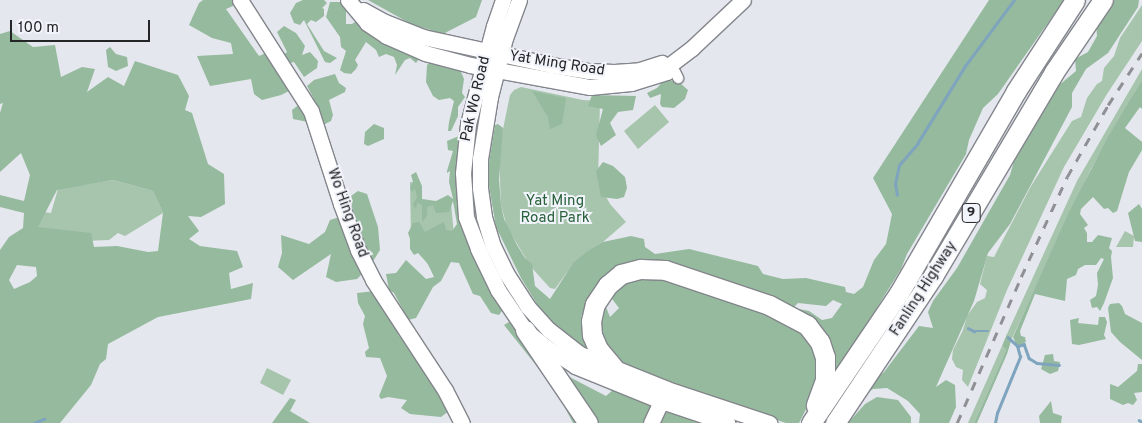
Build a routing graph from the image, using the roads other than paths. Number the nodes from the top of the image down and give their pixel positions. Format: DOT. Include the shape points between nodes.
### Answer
graph roads {
  1 [pos="240,0"];
  2 [pos="503,0"];
  3 [pos="519,0"];
  4 [pos="743,0"];
  5 [pos="1075,0"];
  6 [pos="1103,0"];
  7 [pos="348,1"];
  8 [pos="492,61"];
  9 [pos="671,64"];
  10 [pos="678,78"];
  11 [pos="525,330"];
  12 [pos="614,368"];
  13 [pos="664,395"];
  14 [pos="462,423"];
  15 [pos="588,423"];
  16 [pos="651,423"];
  17 [pos="727,423"];
  18 [pos="769,423"];
  19 [pos="810,423"];
  20 [pos="835,423"];
  1 -- 14 [label="main road, Wo Hing Road" via="311,111 358,250"];
  2 -- 8 [label="main road, Pak Wo Road"];
  3 -- 8 [label="main road, Pak Wo Road"];
  4 -- 9 [label="main road, Yat Ming Road"];
  5 -- 19 [label="highway, Fanling Highway / 9" via="1016,91 899,292"];
  6 -- 20 [label="highway, Fanling Highway / 9" via="1054,72 933,276"];
  7 -- 8 [label="main road, Yat Ming Road" via="367,23 392,39 425,53"];
  8 -- 9 [label="main road, Yat Ming Road" via="574,85 606,86 655,76 666,72"];
  8 -- 11 [label="main road, Pak Wo Road" via="466,141 463,173 466,217 495,286"];
  8 -- 12 [label="main road, Pak Wo Road" via="479,174 482,209 493,246 520,296 549,330 580,354"];
  9 -- 10 [label="street"];
  11 -- 13 [label="main road, Pak Wo Road" via="575,366"];
  11 -- 15 [label="highway"];
  12 -- 13 [label="main road, Pak Wo Road"];
  12 -- 19 [label="highway" via="598,349 592,335 591,321 599,298 612,281 631,270 653,268 672,271 780,309 811,330 824,352 826,372"];
  13 -- 16 [label="main road"];
  13 -- 17 [label="main road"];
  13 -- 18 [label="main road"];
}
